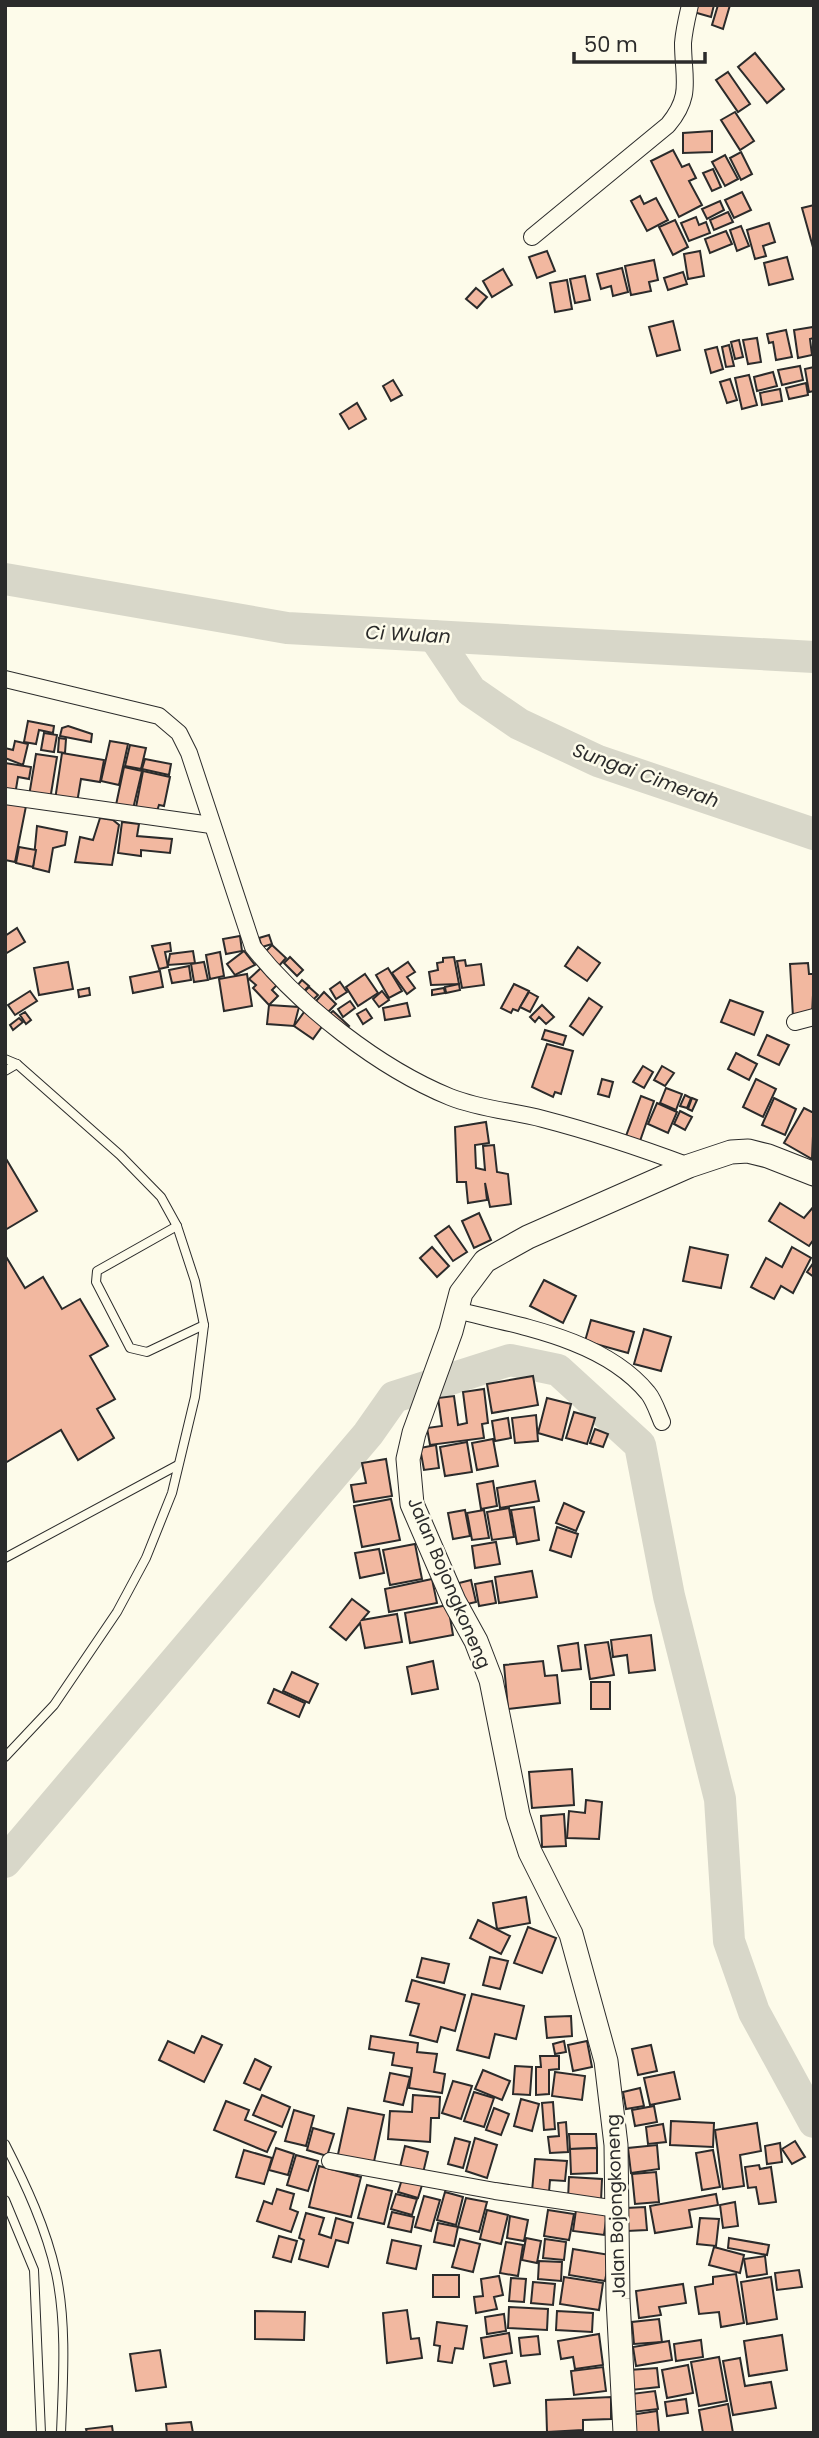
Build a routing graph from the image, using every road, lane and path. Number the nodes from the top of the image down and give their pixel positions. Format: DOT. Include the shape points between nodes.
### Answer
graph roads {
  1 [pos="690,5"];
  2 [pos="532,237"];
  3 [pos="5,678"];
  4 [pos="5,796"];
  5 [pos="212,825"];
  6 [pos="814,1017"];
  7 [pos="795,1022"];
  8 [pos="5,1059"];
  9 [pos="16,1064"];
  10 [pos="5,1071"];
  11 [pos="690,1166"];
  12 [pos="814,1174"];
  13 [pos="177,1226"];
  14 [pos="454,1321"];
  15 [pos="204,1325"];
  16 [pos="662,1422"];
  17 [pos="178,1465"];
  18 [pos="5,1558"];
  19 [pos="5,1757"];
  20 [pos="5,2144"];
  21 [pos="330,2161"];
  22 [pos="5,2200"];
  23 [pos="617,2209"];
  24 [pos="41,2433"];
  25 [pos="61,2433"];
  26 [pos="625,2433"];
  1 -- 2 [label="street" via="684,29 685,98 681,110"];
  3 -- 5 [label="street" via="159,716 178,733 189,753"];
  4 -- 5 [label="street"];
  5 -- 11 [label="street" via="253,947 297,995 363,1047 450,1097 606,1136"];
  6 -- 7 [label="street"];
  8 -- 9 [label="lane"];
  9 -- 10 [label="lane"];
  9 -- 13 [label="lane" via="162,1197"];
  11 -- 12 [label="main road, Jalan Bojongkoneng" via="731,1152 748,1152"];
  11 -- 14 [label="main road, Jalan Bojongkoneng" via="494,1255 470,1278"];
  13 -- 15 [label="lane"];
  13 -- 15 [label="lane" via="108,1263 97,1271 96,1282 130,1348 138,1352"];
  14 -- 16 [label="street" via="545,1334 580,1346 607,1360 650,1394"];
  14 -- 23 [label="main road, Jalan Bojongkoneng" via="408,1458 412,1504 491,1680 518,1815 530,1852 571,1934 584,1975 614,2115"];
  15 -- 17 [label="lane" via="195,1397"];
  17 -- 18 [label="lane"];
  17 -- 19 [label="lane" via="146,1558 117,1612 54,1705"];
  20 -- 25 [label="lane" via="27,2187 56,2274"];
  21 -- 23 [label="street"];
  22 -- 24 [label="lane" via="34,2270"];
  23 -- 26 [label="main road, Jalan Bojongkoneng"];
}
